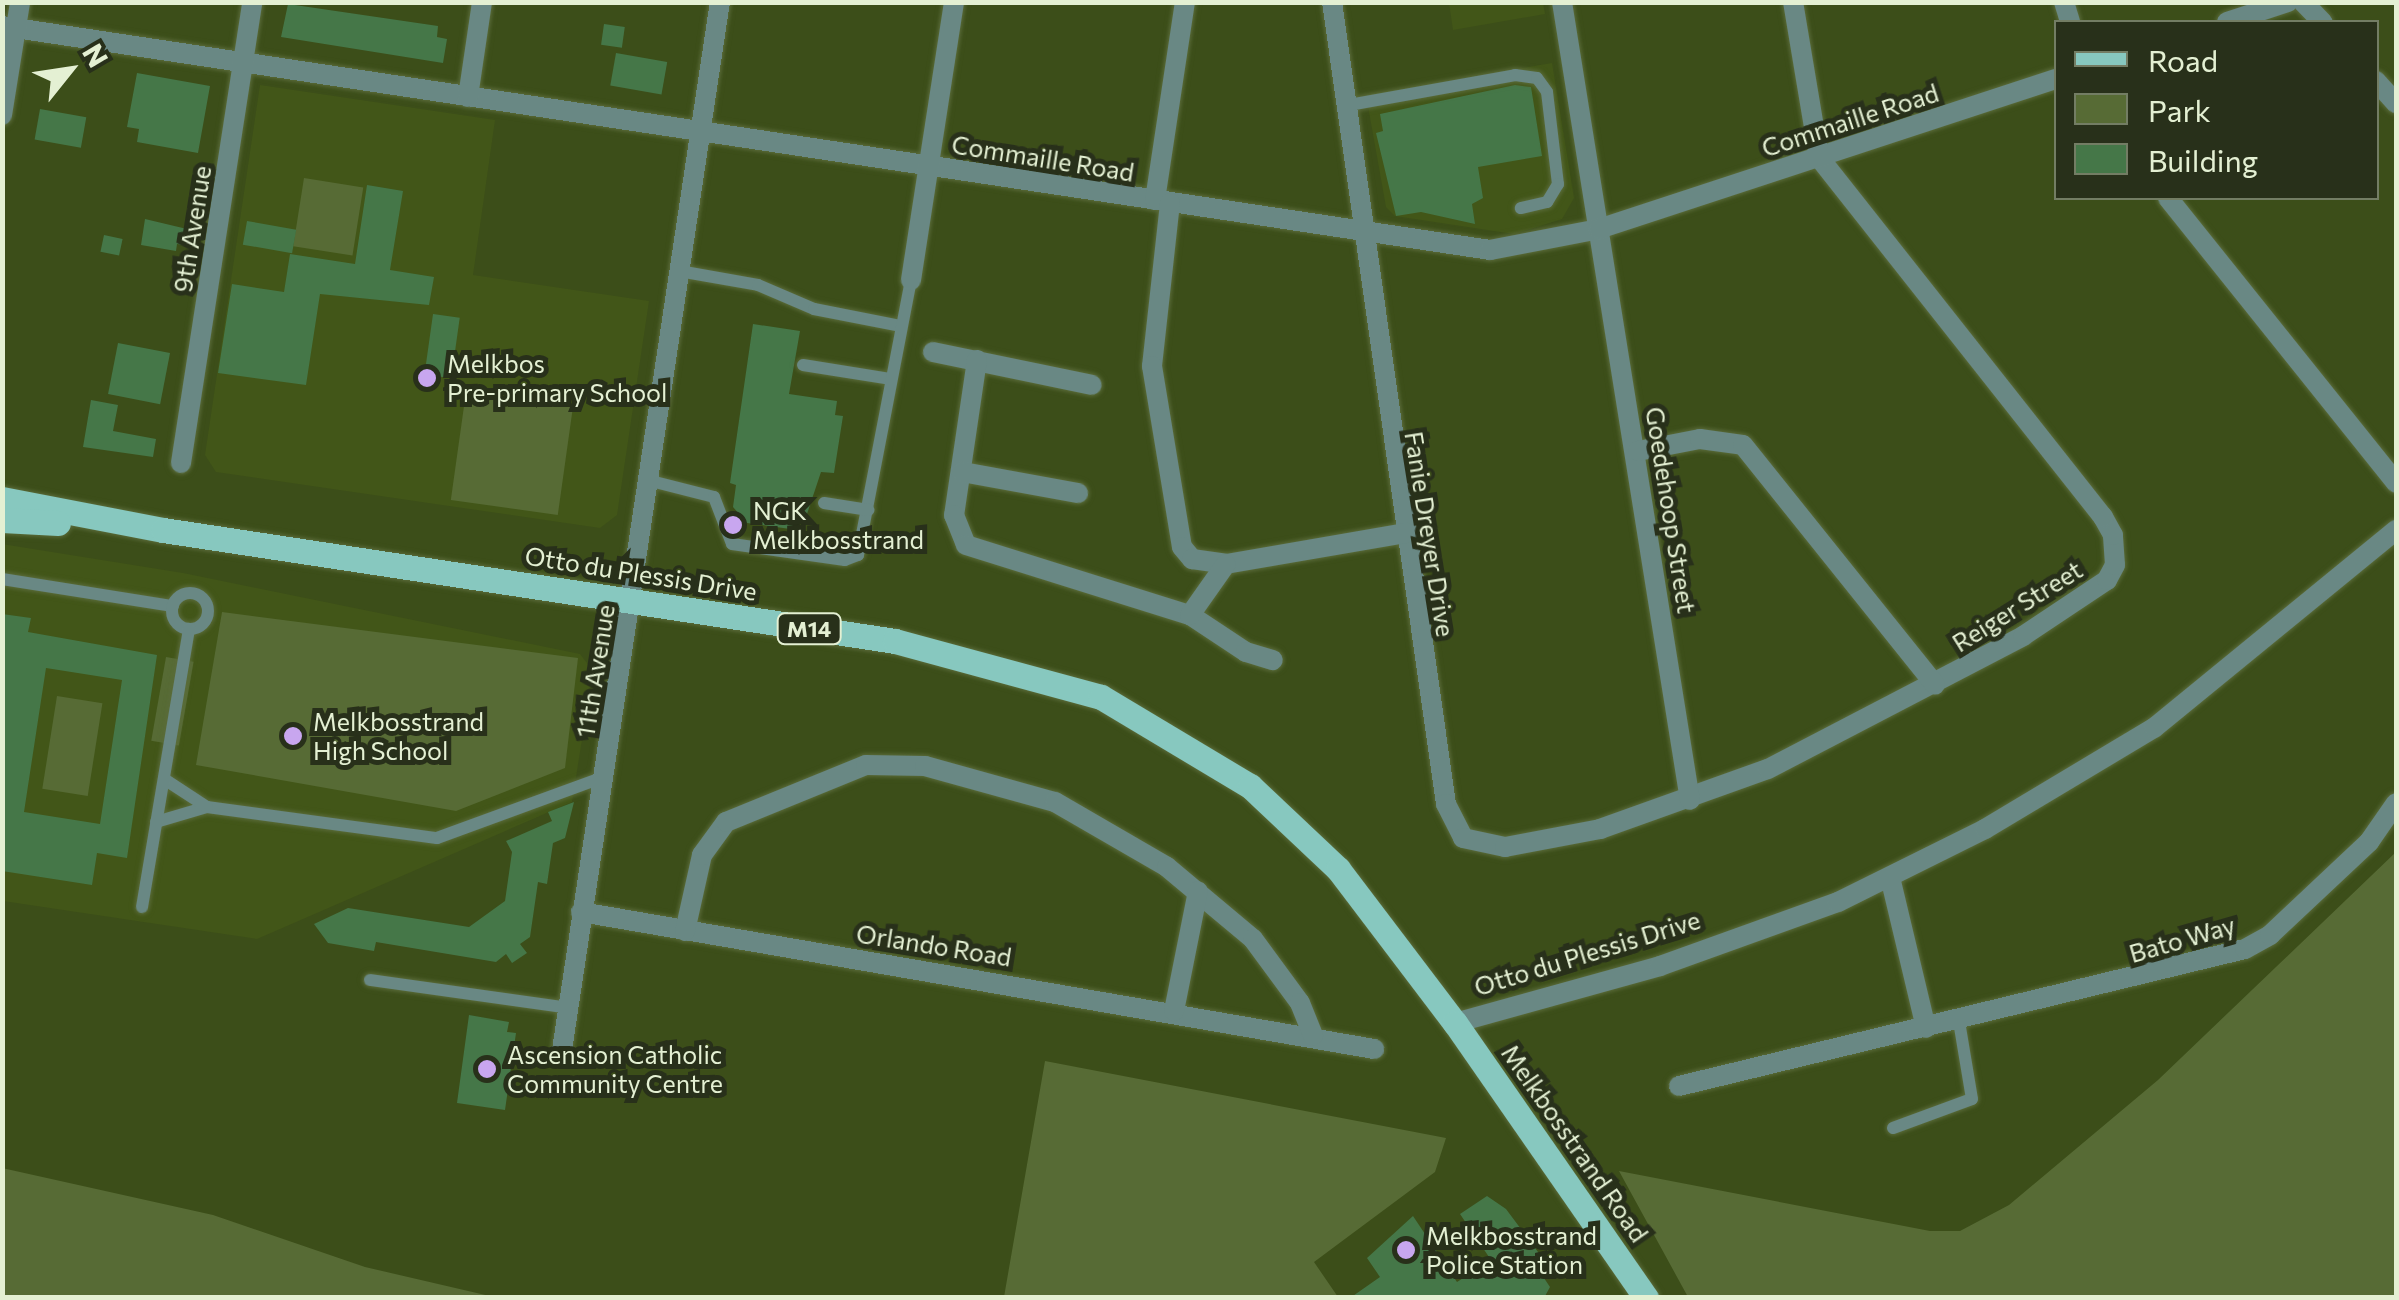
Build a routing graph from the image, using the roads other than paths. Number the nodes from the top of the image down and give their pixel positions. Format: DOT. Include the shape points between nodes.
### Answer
graph roads {
  1 [pos="20,2"];
  2 [pos="252,2"];
  3 [pos="482,2"];
  4 [pos="720,2"];
  5 [pos="954,2"];
  6 [pos="1185,2"];
  7 [pos="1332,2"];
  8 [pos="1562,2"];
  9 [pos="1793,2"];
  10 [pos="2288,2"];
  11 [pos="2233,20"];
  12 [pos="9,27"];
  13 [pos="243,62"];
  14 [pos="2054,79"];
  15 [pos="468,97"];
  16 [pos="1349,105"];
  17 [pos="2,115"];
  18 [pos="700,131"];
  19 [pos="1819,157"];
  20 [pos="928,166"];
  21 [pos="2170,200"];
  22 [pos="1163,202"];
  23 [pos="1521,208"];
  24 [pos="1599,228"];
  25 [pos="1364,232"];
  26 [pos="679,271"];
  27 [pos="911,280"];
  28 [pos="901,326"];
  29 [pos="933,352"];
  30 [pos="977,360"];
  31 [pos="803,365"];
  32 [pos="890,378"];
  33 [pos="1092,385"];
  34 [pos="1638,451"];
  35 [pos="182,463"];
  36 [pos="962,472"];
  37 [pos="651,481"];
  38 [pos="2396,482"];
  39 [pos="1078,493"];
  40 [pos="2,498"];
  41 [pos="824,503"];
  42 [pos="868,510"];
  43 [pos="2,520"];
  44 [pos="163,530"];
  45 [pos="2396,530"];
  46 [pos="1406,533"];
  47 [pos="1226,564"];
  48 [pos="2,579"];
  49 [pos="632,603"];
  50 [pos="173,606"];
  51 [pos="1190,615"];
  52 [pos="189,629"];
  53 [pos="1273,660"];
  54 [pos="1935,685"];
  55 [pos="604,776"];
  56 [pos="164,779"];
  57 [pos="1690,800"];
  58 [pos="2396,803"];
  59 [pos="208,807"];
  60 [pos="156,822"];
  61 [pos="1463,838"];
  62 [pos="1890,877"];
  63 [pos="1198,891"];
  64 [pos="142,907"];
  65 [pos="581,912"];
  66 [pos="685,931"];
  67 [pos="370,980"];
  68 [pos="568,1008"];
  69 [pos="1174,1012"];
  70 [pos="1960,1021"];
  71 [pos="1456,1023"];
  72 [pos="1926,1028"];
  73 [pos="1313,1036"];
  74 [pos="1374,1049"];
  75 [pos="562,1050"];
  76 [pos="1679,1086"];
  77 [pos="1893,1128"];
  78 [pos="1646,1298"];
  1 -- 12 [label="street"];
  2 -- 13 [label="street, 9th Avenue"];
  3 -- 15 [label="street"];
  4 -- 18 [label="street, 11th Avenue"];
  5 -- 20 [label="street"];
  6 -- 22 [label="street"];
  7 -- 16 [label="street, Fanie Dreyer Drive"];
  8 -- 24 [label="street, Goedehoop Street"];
  9 -- 19 [label="street"];
  10 -- 11 [label="street"];
  12 -- 13 [label="street, Commaille Road"];
  12 -- 17 [label="street"];
  13 -- 15 [label="street, Commaille Road"];
  13 -- 35 [label="street, 9th Avenue"];
  14 -- 19 [label="street, Commaille Road"];
  15 -- 18 [label="street, Commaille Road"];
  16 -- 23 [label="lane" via="1515,74 1537,78 1546,92 1558,184 1547,202"];
  16 -- 25 [label="street, Fanie Dreyer Drive"];
  18 -- 20 [label="street, Commaille Road"];
  18 -- 26 [label="street, 11th Avenue"];
  19 -- 24 [label="street, Commaille Road"];
  19 -- 54 [label="street, Reiger Street" via="2113,535 2115,565 2107,580"];
  20 -- 22 [label="street, Commaille Road"];
  20 -- 27 [label="street"];
  21 -- 38 [label="street"];
  22 -- 25 [label="street, Commaille Road"];
  22 -- 47 [label="street" via="1152,366 1176,530 1192,559"];
  24 -- 25 [label="street, Commaille Road" via="1490,250"];
  24 -- 34 [label="street, Goedehoop Street"];
  25 -- 46 [label="street, Fanie Dreyer Drive"];
  26 -- 28 [label="lane" via="758,285 814,309"];
  26 -- 37 [label="street, 11th Avenue"];
  27 -- 28 [label="lane"];
  28 -- 32 [label="lane"];
  29 -- 30 [label="street"];
  30 -- 33 [label="street"];
  30 -- 36 [label="street"];
  31 -- 32 [label="lane"];
  32 -- 42 [label="lane"];
  34 -- 54 [label="street" via="1700,439 1743,445"];
  34 -- 57 [label="street, Goedehoop Street"];
  36 -- 39 [label="street"];
  36 -- 51 [label="street" via="954,515 966,545"];
  37 -- 42 [label="lane" via="705,491 721,507 726,538 760,550 852,559 864,546"];
  37 -- 49 [label="street, 11th Avenue"];
  40 -- 44 [label="main road, Otto du Plessis Drive / M14"];
  41 -- 42 [label="lane"];
  43 -- 44 [label="main road, Otto du Plessis Drive / M14"];
  44 -- 49 [label="main road, Otto du Plessis Drive / M14"];
  45 -- 62 [label="street, Otto du Plessis Drive" via="2154,728 2048,794"];
  46 -- 47 [label="street"];
  46 -- 61 [label="street, Fanie Dreyer Drive" via="1446,804"];
  47 -- 51 [label="street"];
  48 -- 50 [label="lane"];
  49 -- 55 [label="street, 11th Avenue"];
  49 -- 71 [label="main road, Otto du Plessis Drive / M14" via="895,641 1102,697 1198,750 1297,828 1376,914"];
  50 -- 52 [label="lane" via="175,620"];
  50 -- 52 [label="lane" via="187,594 203,599 204,623"];
  51 -- 53 [label="street" via="1246,652"];
  52 -- 56 [label="lane"];
  54 -- 57 [label="street, Reiger Street" via="1768,770"];
  55 -- 59 [label="lane" via="437,838"];
  55 -- 65 [label="street, 11th Avenue"];
  56 -- 59 [label="lane"];
  56 -- 60 [label="lane"];
  57 -- 61 [label="street, Reiger Street" via="1600,829 1505,848"];
  58 -- 70 [label="street, Bato Way" via="2369,842 2245,949"];
  59 -- 60 [label="lane"];
  60 -- 64 [label="lane"];
  62 -- 71 [label="street, Otto du Plessis Drive" via="1660,966"];
  62 -- 72 [label="street"];
  63 -- 66 [label="street" via="1112,831 1055,802 956,772 866,765 748,812 712,836"];
  63 -- 69 [label="street"];
  63 -- 73 [label="street" via="1253,939 1300,1004"];
  65 -- 66 [label="street, Orlando Road"];
  65 -- 68 [label="street, 11th Avenue"];
  66 -- 69 [label="street, Orlando Road"];
  67 -- 68 [label="lane"];
  68 -- 75 [label="street, 11th Avenue"];
  69 -- 73 [label="street, Orlando Road"];
  70 -- 72 [label="street, Bato Way"];
  70 -- 77 [label="lane" via="1972,1099"];
  71 -- 78 [label="main road, Melkbosstrand Road / M14"];
  72 -- 76 [label="street, Bato Way"];
  73 -- 74 [label="street, Orlando Road"];
}
